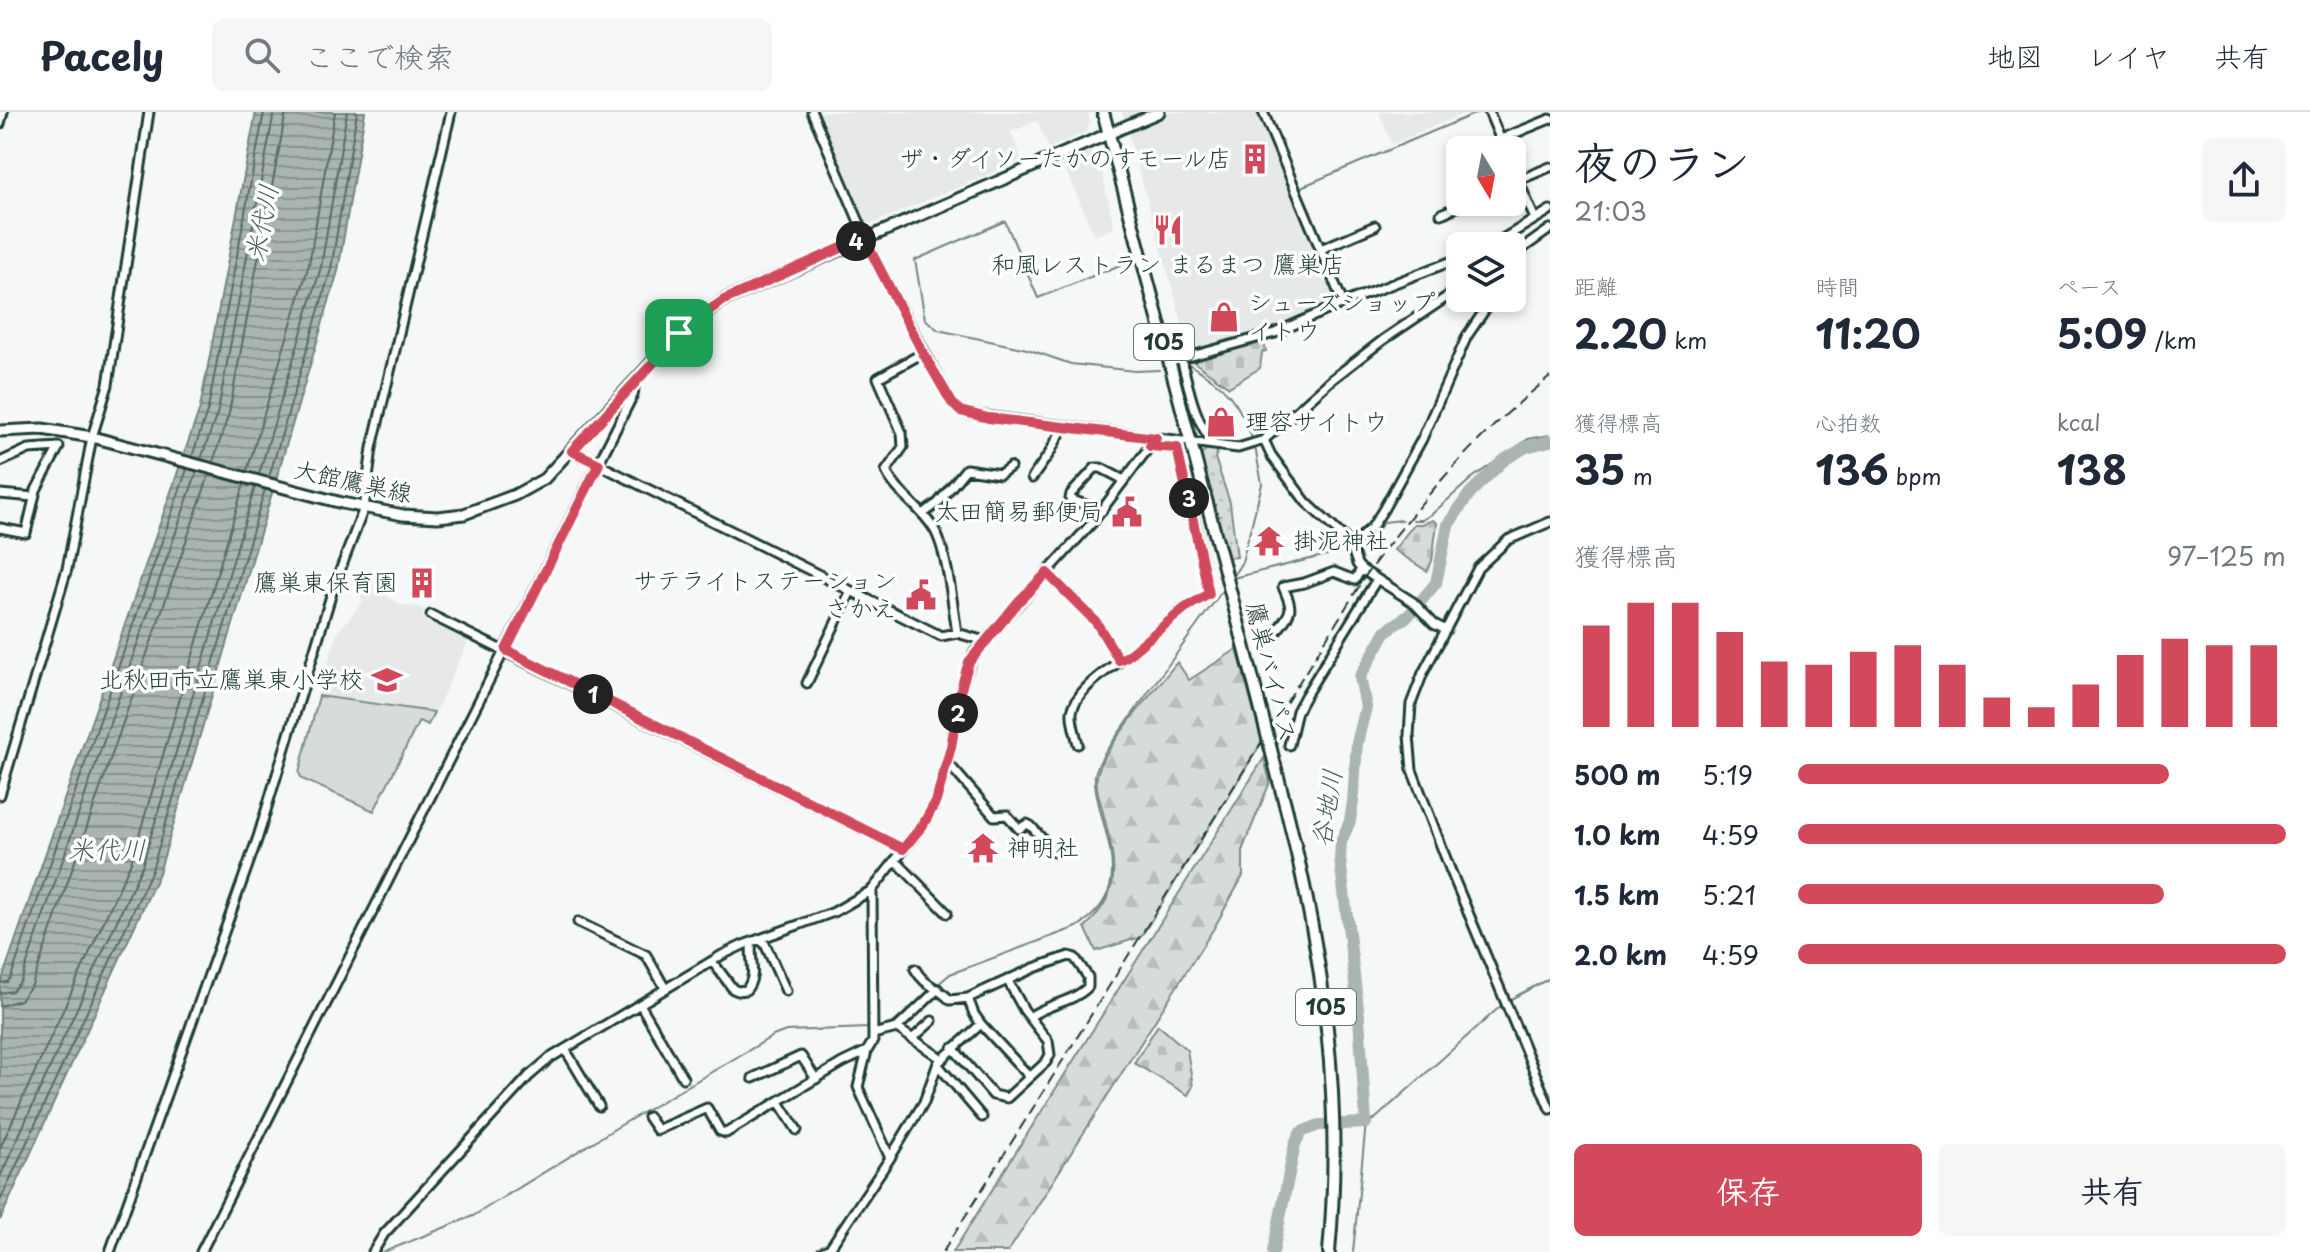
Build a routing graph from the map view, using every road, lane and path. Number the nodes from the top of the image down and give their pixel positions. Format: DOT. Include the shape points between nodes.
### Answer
graph roads {
  1 [pos="3,112"];
  2 [pos="149,112"];
  3 [pos="451,112"];
  4 [pos="812,112"];
  5 [pos="1103,112"];
  6 [pos="1159,112"];
  7 [pos="1263,112"];
  8 [pos="1489,112"];
  9 [pos="1550,119"];
  10 [pos="0,124"];
  11 [pos="1109,133"];
  12 [pos="1500,136"];
  13 [pos="1508,136"];
  14 [pos="1550,167"];
  15 [pos="1526,177"];
  16 [pos="1526,202"];
  17 [pos="1550,210"];
  18 [pos="1446,212"];
  19 [pos="1441,214"];
  20 [pos="1535,219"];
  21 [pos="1375,226"];
  22 [pos="1550,229"];
  23 [pos="1514,232"];
  24 [pos="864,238"];
  25 [pos="1526,247"];
  26 [pos="1321,249"];
  27 [pos="1446,263"];
  28 [pos="1446,297"];
  29 [pos="1343,303"];
  30 [pos="1483,312"];
  31 [pos="923,353"];
  32 [pos="1175,360"];
  33 [pos="635,380"];
  34 [pos="1064,426"];
  35 [pos="0,431"];
  36 [pos="92,437"];
  37 [pos="1156,438"];
  38 [pos="1264,440"];
  39 [pos="1189,441"];
  40 [pos="1214,444"];
  41 [pos="1150,446"];
  42 [pos="572,451"];
  43 [pos="0,462"];
  44 [pos="599,464"];
  45 [pos="1010,467"];
  46 [pos="1032,478"];
  47 [pos="1124,480"];
  48 [pos="0,494"];
  49 [pos="34,497"];
  50 [pos="364,508"];
  51 [pos="1102,511"];
  52 [pos="923,514"];
  53 [pos="1550,522"];
  54 [pos="0,528"];
  55 [pos="1351,547"];
  56 [pos="1361,569"];
  57 [pos="1047,573"];
  58 [pos="1377,579"];
  59 [pos="851,591"];
  60 [pos="431,615"];
  61 [pos="1446,630"];
  62 [pos="1276,632"];
  63 [pos="957,633"];
  64 [pos="985,641"];
  65 [pos="506,650"];
  66 [pos="1123,658"];
  67 [pos="807,683"];
  68 [pos="1078,744"];
  69 [pos="1289,745"];
  70 [pos="947,762"];
  71 [pos="0,795"];
  72 [pos="903,849"];
  73 [pos="1054,852"];
  74 [pos="895,860"];
  75 [pos="872,890"];
  76 [pos="947,913"];
  77 [pos="578,922"];
  78 [pos="755,940"];
  79 [pos="712,961"];
  80 [pos="915,969"];
  81 [pos="1008,981"];
  82 [pos="936,987"];
  83 [pos="665,988"];
  84 [pos="786,991"];
  85 [pos="968,998"];
  86 [pos="640,1004"];
  87 [pos="1031,1016"];
  88 [pos="932,1021"];
  89 [pos="981,1024"];
  90 [pos="897,1028"];
  91 [pos="873,1029"];
  92 [pos="912,1039"];
  93 [pos="953,1048"];
  94 [pos="565,1049"];
  95 [pos="867,1051"];
  96 [pos="940,1062"];
  97 [pos="1029,1076"];
  98 [pos="683,1078"];
  99 [pos="753,1078"];
  100 [pos="816,1079"];
  101 [pos="779,1102"];
  102 [pos="599,1106"];
  103 [pos="1550,1109"];
  104 [pos="648,1117"];
  105 [pos="982,1117"];
  106 [pos="797,1130"];
  107 [pos="890,1158"];
  108 [pos="110,1252"];
  109 [pos="201,1252"];
  110 [pos="373,1252"];
  111 [pos="822,1252"];
  112 [pos="1329,1252"];
  1 -- 10 [label="street"];
  2 -- 36 [label="street" via="108,385"];
  3 -- 50 [label="street" via="372,448"];
  4 -- 24 [label="street"];
  5 -- 11 [label="highway, 鷹巣バイパス / 105"];
  6 -- 11 [label="main road, 大館鷹巣線"];
  7 -- 26 [label="street"];
  8 -- 12 [label="street"];
  9 -- 13 [label="street"];
  11 -- 24 [label="main road, 大館鷹巣線"];
  11 -- 32 [label="highway, 鷹巣バイパス / 105"];
  14 -- 15 [label="street"];
  16 -- 20 [label="street"];
  17 -- 20 [label="street"];
  18 -- 19 [label="street"];
  20 -- 23 [label="street"];
  21 -- 26 [label="street"];
  22 -- 25 [label="street"];
  24 -- 31 [label="street"];
  24 -- 33 [label="main road, 大館鷹巣線" via="724,300 679,333"];
  26 -- 29 [label="street"];
  27 -- 29 [label="street"];
  28 -- 38 [label="street" via="1330,381"];
  29 -- 32 [label="street" via="1275,333"];
  30 -- 55 [label="street" via="1383,510"];
  31 -- 34 [label="street" via="960,411"];
  31 -- 52 [label="street" via="878,378 902,433 903,447 886,471"];
  32 -- 39 [label="highway, 鷹巣バイパス / 105"];
  32 -- 40 [label="street" via="1204,432"];
  33 -- 42 [label="main road, 大館鷹巣線"];
  33 -- 44 [label="street" via="633,395"];
  34 -- 37 [label="street"];
  34 -- 46 [label="street"];
  35 -- 36 [label="main road, 大館鷹巣線" via="42,429"];
  36 -- 50 [label="main road, 大館鷹巣線"];
  36 -- 71 [label="street" via="67,569"];
  37 -- 39 [label="street"];
  37 -- 41 [label="street"];
  38 -- 40 [label="street" via="1238,448"];
  38 -- 55 [label="street" via="1306,502"];
  39 -- 40 [label="street"];
  39 -- 112 [label="highway, 鷹巣バイパス / 105, bridge" via="1308,898 1326,1006 1334,1138"];
  41 -- 47 [label="street"];
  41 -- 66 [label="street" via="1180,452 1209,594"];
  42 -- 44 [label="street"];
  42 -- 50 [label="main road, 大館鷹巣線" via="544,479 486,508 438,517"];
  43 -- 49 [label="street" via="29,449 59,447"];
  44 -- 59 [label="street"];
  44 -- 65 [label="street"];
  45 -- 52 [label="street" via="1000,474 966,469"];
  47 -- 51 [label="street"];
  47 -- 51 [label="street" via="1095,468 1071,494 1070,499"];
  48 -- 49 [label="street"];
  49 -- 54 [label="street" via="26,533"];
  50 -- 108 [label="street" via="333,589 258,837"];
  51 -- 57 [label="street"];
  52 -- 63 [label="street" via="936,531"];
  53 -- 61 [label="street" via="1517,535 1485,560"];
  55 -- 56 [label="street"];
  56 -- 58 [label="street"];
  56 -- 62 [label="street" via="1355,580 1334,572 1283,587 1292,606"];
  57 -- 64 [label="street"];
  57 -- 66 [label="street" via="1096,622 1119,660"];
  58 -- 61 [label="street"];
  58 -- 69 [label="street" via="1297,711"];
  59 -- 63 [label="street" via="941,636"];
  59 -- 67 [label="street"];
  60 -- 65 [label="street"];
  61 -- 103 [label="street" via="1411,704 1412,770"];
  63 -- 64 [label="street"];
  64 -- 70 [label="street" via="965,672"];
  65 -- 72 [label="street"];
  65 -- 109 [label="street"];
  66 -- 68 [label="street" via="1073,707"];
  70 -- 72 [label="street" via="936,801"];
  70 -- 73 [label="street" via="994,816 1007,815 1019,829 1031,826"];
  72 -- 74 [label="street"];
  74 -- 75 [label="street"];
  74 -- 76 [label="street"];
  75 -- 78 [label="street" via="834,912"];
  75 -- 91 [label="street"];
  77 -- 83 [label="street" via="646,955"];
  78 -- 79 [label="street"];
  78 -- 79 [label="street" via="750,954 753,977 746,990 733,989"];
  78 -- 84 [label="street" via="765,944"];
  79 -- 83 [label="street"];
  80 -- 82 [label="street" via="922,982"];
  81 -- 85 [label="street"];
  81 -- 87 [label="street"];
  81 -- 87 [label="street" via="1069,956 1081,965 1088,977 1083,993"];
  82 -- 85 [label="street" via="954,1002"];
  82 -- 90 [label="street"];
  83 -- 86 [label="street"];
  85 -- 89 [label="street"];
  86 -- 94 [label="street"];
  86 -- 98 [label="street"];
  87 -- 97 [label="street" via="1051,1049 1046,1062"];
  88 -- 92 [label="street"];
  89 -- 93 [label="street"];
  89 -- 97 [label="street"];
  90 -- 91 [label="street"];
  90 -- 92 [label="street"];
  91 -- 95 [label="street"];
  92 -- 96 [label="street"];
  93 -- 96 [label="street"];
  93 -- 97 [label="street" via="999,1098 1007,1098"];
  94 -- 102 [label="street"];
  94 -- 110 [label="street" via="529,1076"];
  95 -- 100 [label="street"];
  95 -- 107 [label="street" via="858,1087"];
  96 -- 105 [label="street"];
  96 -- 107 [label="street" via="924,1102"];
  99 -- 100 [label="street" via="801,1056"];
  100 -- 101 [label="street"];
  101 -- 104 [label="street" via="726,1133 707,1108 662,1129 654,1128"];
  101 -- 106 [label="street"];
  107 -- 111 [label="street" via="830,1248"];
}
